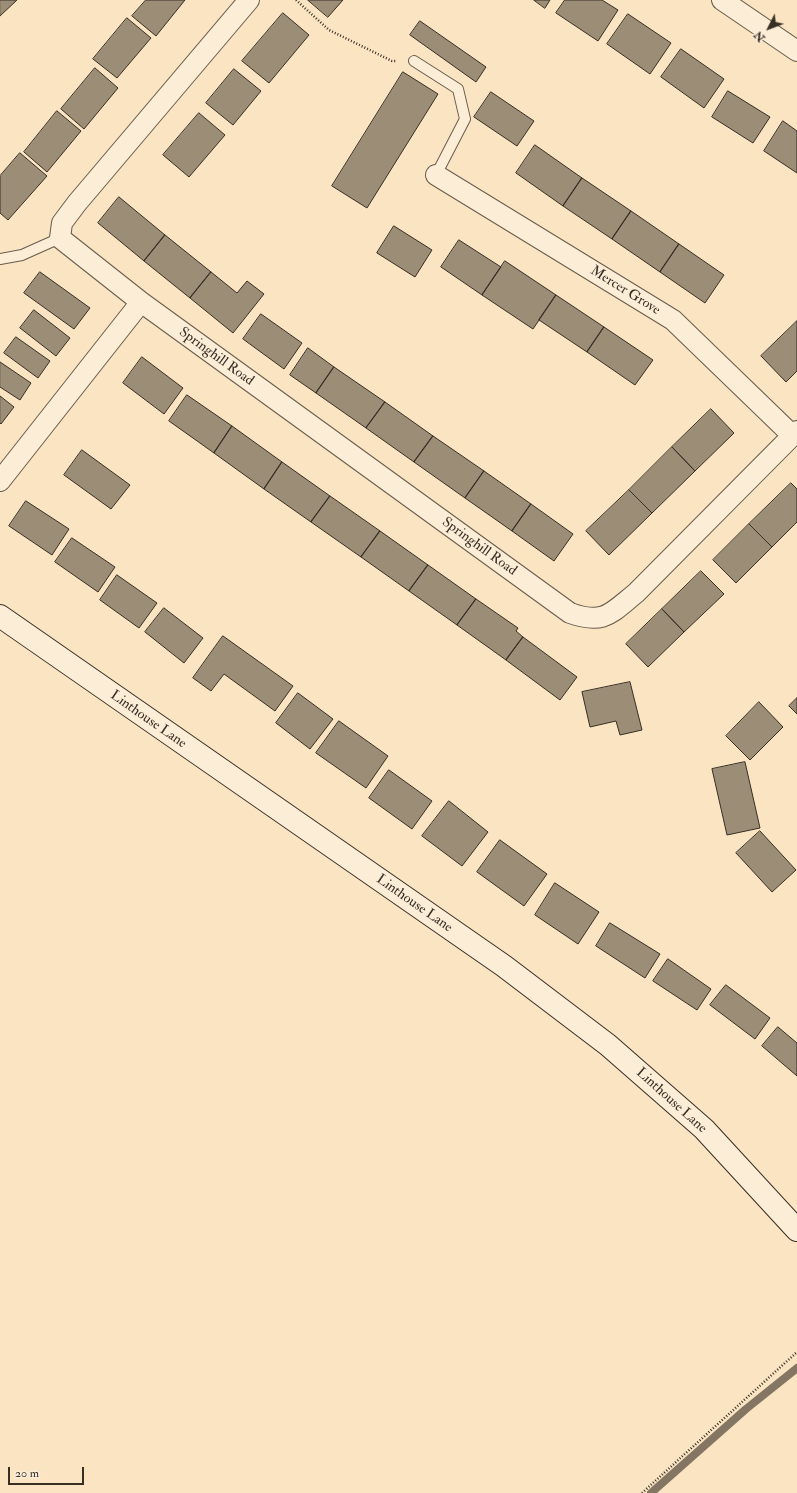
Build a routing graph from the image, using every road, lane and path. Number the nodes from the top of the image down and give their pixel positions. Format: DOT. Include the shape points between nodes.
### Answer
graph roads {
  1 [pos="250,0"];
  2 [pos="296,0"];
  3 [pos="722,0"];
  4 [pos="797,51"];
  5 [pos="414,61"];
  6 [pos="436,175"];
  7 [pos="60,238"];
  8 [pos="0,259"];
  9 [pos="141,302"];
  10 [pos="795,433"];
  11 [pos="0,481"];
  12 [pos="0,616"];
  13 [pos="797,1230"];
  14 [pos="797,1352"];
  15 [pos="642,1493"];
  1 -- 7 [label="street" via="77,203 62,223"];
  2 -- 5 [label="path" via="329,30 392,61"];
  3 -- 4 [label="street"];
  5 -- 6 [label="lane" via="458,89 465,119"];
  6 -- 10 [label="street, Mercer Grove" via="673,320"];
  7 -- 8 [label="lane" via="22,255"];
  7 -- 9 [label="street, Springhill Road"];
  9 -- 10 [label="street, Springhill Road" via="570,612 587,619 608,617 636,593"];
  9 -- 11 [label="street"];
  12 -- 13 [label="street, Linthouse Lane" via="504,966 608,1045 704,1129"];
  14 -- 15 [label="path"];
}
